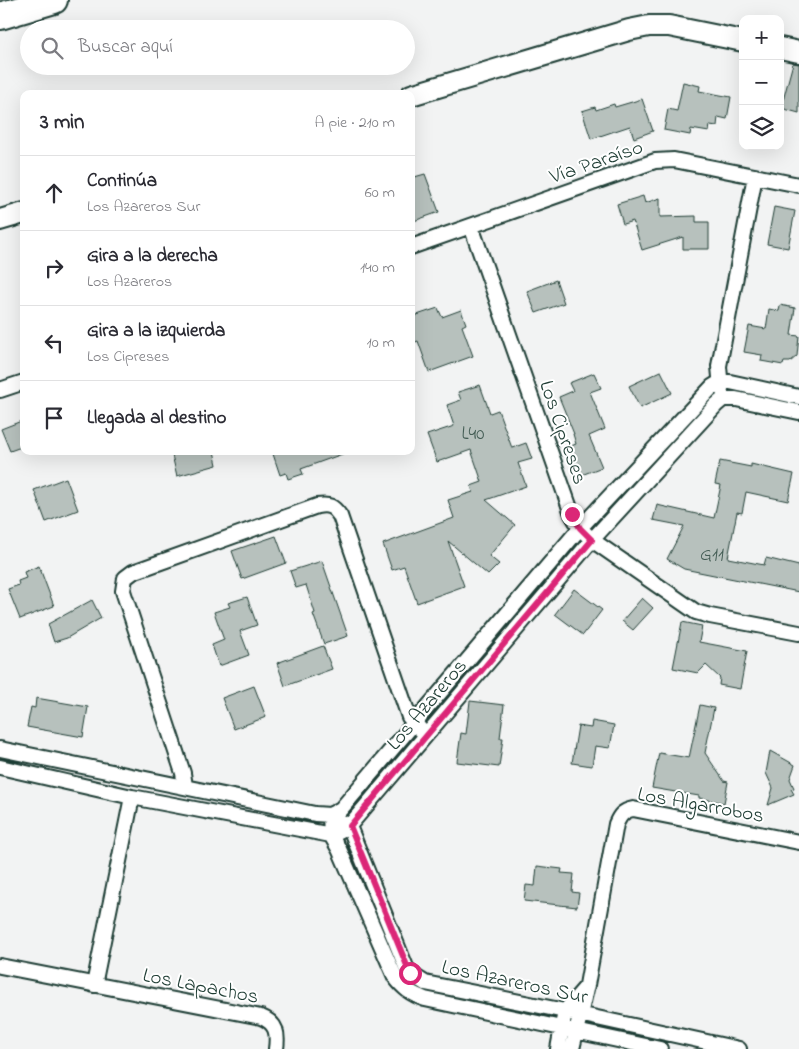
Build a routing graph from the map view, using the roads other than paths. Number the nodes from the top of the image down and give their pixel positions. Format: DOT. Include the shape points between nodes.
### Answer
graph roads {
  1 [pos="54,0"];
  2 [pos="0,16"];
  3 [pos="739,40"];
  4 [pos="784,49"];
  5 [pos="799,52"];
  6 [pos="415,94"];
  7 [pos="754,176"];
  8 [pos="799,185"];
  9 [pos="20,214"];
  10 [pos="0,220"];
  11 [pos="471,226"];
  12 [pos="415,246"];
  13 [pos="720,382"];
  14 [pos="20,383"];
  15 [pos="0,390"];
  16 [pos="799,397"];
  17 [pos="723,399"];
  18 [pos="799,412"];
  19 [pos="580,528"];
  20 [pos="592,540"];
  21 [pos="799,633"];
  22 [pos="414,724"];
  23 [pos="426,734"];
  24 [pos="0,749"];
  25 [pos="0,766"];
  26 [pos="118,773"];
  27 [pos="185,786"];
  28 [pos="114,792"];
  29 [pos="132,797"];
  30 [pos="330,815"];
  31 [pos="350,826"];
  32 [pos="332,835"];
  33 [pos="799,842"];
  34 [pos="0,966"];
  35 [pos="94,985"];
  36 [pos="587,986"];
  37 [pos="566,1011"];
  38 [pos="579,1015"];
  39 [pos="562,1028"];
  40 [pos="576,1031"];
  41 [pos="276,1049"];
  42 [pos="558,1049"];
  43 [pos="572,1049"];
  44 [pos="660,1049"];
  45 [pos="739,1049"];
  1 -- 2 [label="highway"];
  3 -- 6 [label="main road" via="669,26 649,26"];
  4 -- 5 [label="main road"];
  7 -- 8 [label="street, Vía Paraíso"];
  7 -- 11 [label="street, Vía Paraíso" via="674,160 655,161"];
  7 -- 13 [label="street" via="720,366"];
  9 -- 10 [label="main road"];
  11 -- 12 [label="street, Vía Paraíso"];
  11 -- 19 [label="street, Los Cipreses" via="572,514"];
  13 -- 16 [label="street"];
  13 -- 17 [label="street"];
  13 -- 19 [label="street, Los Azareros"];
  14 -- 15 [label="street"];
  17 -- 18 [label="street"];
  17 -- 20 [label="street, Los Azareros"];
  19 -- 20 [label="street, Los Cipreses"];
  19 -- 22 [label="street, Los Azareros"];
  20 -- 21 [label="street, Los Cipreses" via="696,612"];
  20 -- 23 [label="street, Los Azareros"];
  22 -- 23 [label="street"];
  22 -- 27 [label="street" via="340,516 333,507 326,504 317,506 133,572 125,578 123,590"];
  22 -- 30 [label="street, Los Azareros" via="341,809"];
  23 -- 31 [label="street, Los Azareros"];
  24 -- 26 [label="street"];
  25 -- 28 [label="street"];
  26 -- 27 [label="street"];
  26 -- 28 [label="street"];
  27 -- 30 [label="street"];
  28 -- 29 [label="street"];
  29 -- 32 [label="street"];
  29 -- 35 [label="street"];
  30 -- 31 [label="street"];
  30 -- 32 [label="street, Los Azareros Sur"];
  31 -- 32 [label="street, Los Azareros"];
  31 -- 37 [label="street, Los Azareros Sur" via="410,973 424,983"];
  32 -- 39 [label="street, Los Azareros Sur" via="402,987 425,999"];
  33 -- 36 [label="street, Los Algarrobos" via="633,809 625,811 616,824"];
  34 -- 35 [label="street, Los Lapachos"];
  35 -- 41 [label="street, Los Lapachos" via="270,1020 278,1038"];
  36 -- 37 [label="street"];
  36 -- 38 [label="street"];
  37 -- 38 [label="street, Los Azareros Sur"];
  37 -- 39 [label="street"];
  38 -- 40 [label="street"];
  38 -- 45 [label="street, Los Azareros Sur"];
  39 -- 40 [label="street, Los Azareros Sur"];
  39 -- 42 [label="street"];
  40 -- 43 [label="street"];
  40 -- 44 [label="street, Los Azareros Sur"];
}
